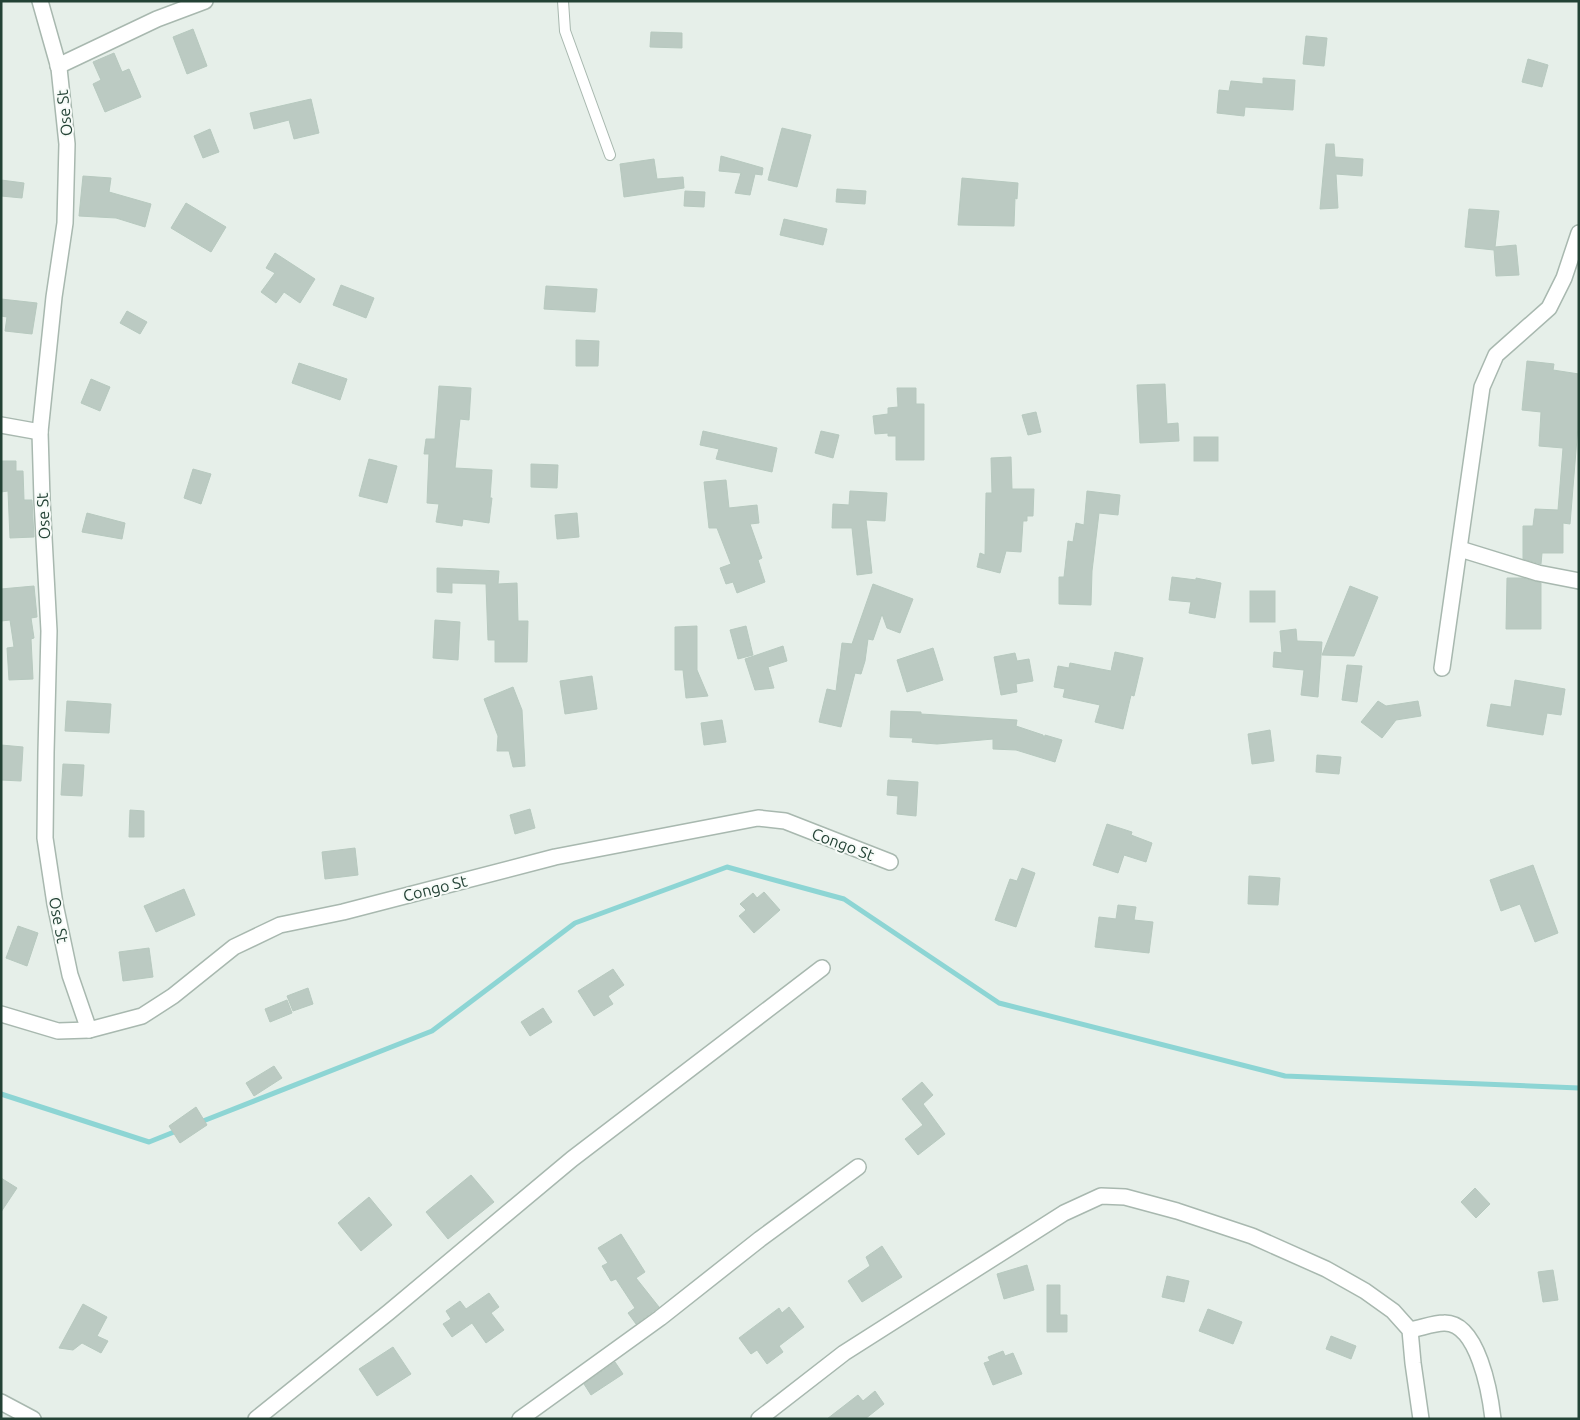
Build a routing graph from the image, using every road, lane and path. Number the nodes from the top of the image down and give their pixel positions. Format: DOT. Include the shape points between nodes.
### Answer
graph roads {
  1 [pos="40,1"];
  2 [pos="205,1"];
  3 [pos="564,1"];
  4 [pos="58,66"];
  5 [pos="610,154"];
  6 [pos="1579,233"];
  7 [pos="1,425"];
  8 [pos="40,432"];
  9 [pos="1460,549"];
  10 [pos="1579,581"];
  11 [pos="1442,668"];
  12 [pos="890,862"];
  13 [pos="822,968"];
  14 [pos="1,1014"];
  15 [pos="89,1030"];
  16 [pos="858,1167"];
  17 [pos="1410,1330"];
  18 [pos="1,1402"];
  19 [pos="33,1419"];
  20 [pos="256,1419"];
  21 [pos="520,1419"];
  22 [pos="759,1419"];
  23 [pos="1421,1419"];
  24 [pos="1493,1419"];
  1 -- 4 [label="street, Ose St"];
  2 -- 4 [label="street" via="157,19"];
  3 -- 5 [label="lane" via="565,30"];
  4 -- 8 [label="street, Ose St" via="67,144 66,206"];
  6 -- 9 [label="street" via="1550,308 1496,356 1482,387"];
  7 -- 8 [label="street"];
  8 -- 15 [label="street, Ose St" via="49,631 45,838 70,975"];
  9 -- 10 [label="street" via="1538,573"];
  9 -- 11 [label="street"];
  12 -- 15 [label="street, Congo St" via="785,821 758,818 555,857 343,912 280,925 234,947 174,996 142,1016"];
  13 -- 20 [label="street" via="572,1159"];
  14 -- 15 [label="street, Congo St" via="58,1031"];
  16 -- 21 [label="street" via="660,1318"];
  17 -- 22 [label="street" via="1393,1311 1365,1291 1326,1269 1252,1236 1125,1197 1101,1196 1064,1213 844,1353"];
  17 -- 23 [label="street"];
  17 -- 24 [label="street" via="1445,1322 1460,1327 1467,1334 1480,1359"];
  18 -- 19 [label="street"];
}
